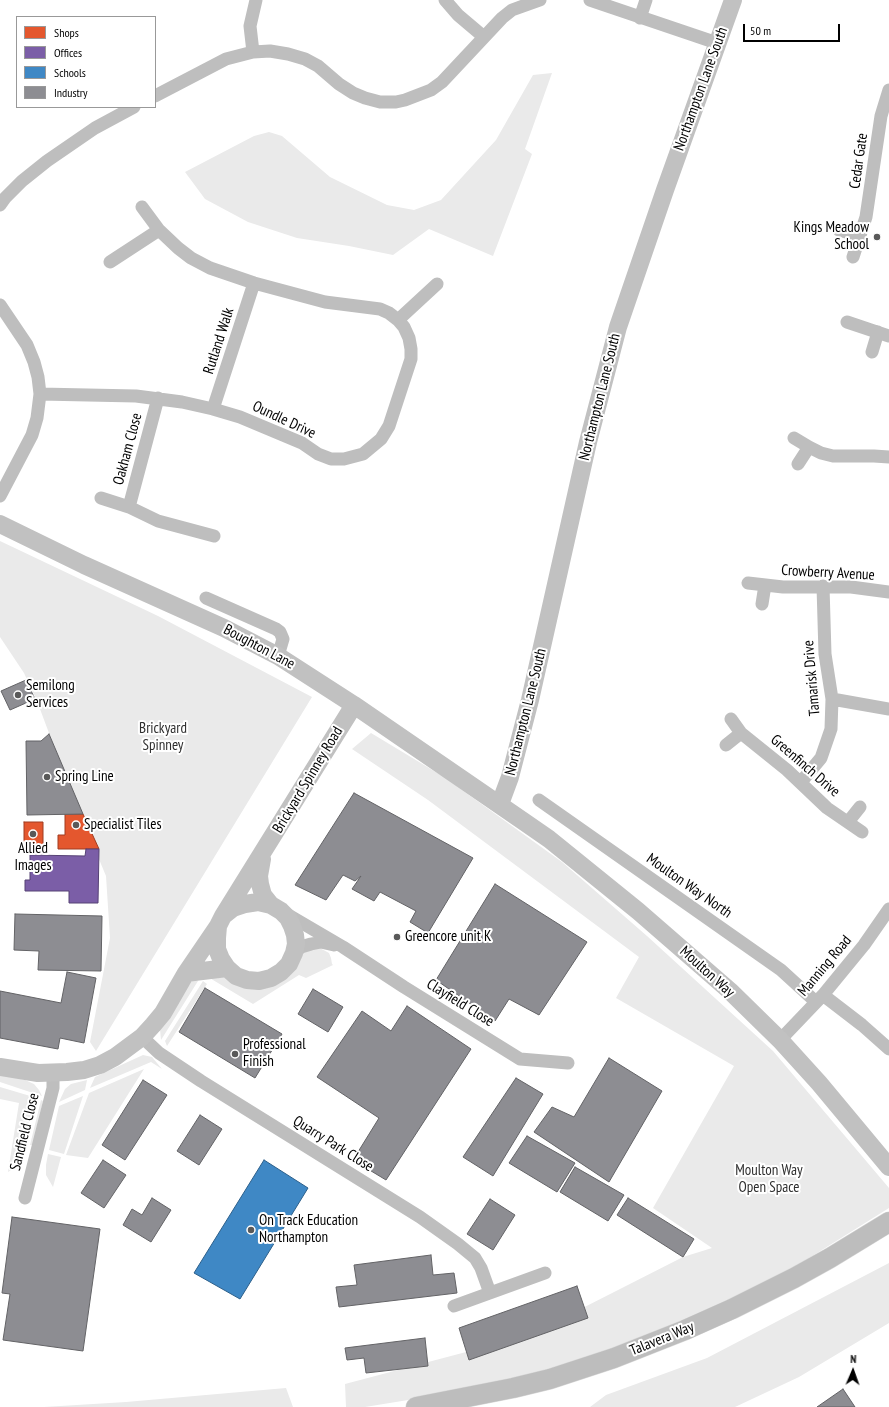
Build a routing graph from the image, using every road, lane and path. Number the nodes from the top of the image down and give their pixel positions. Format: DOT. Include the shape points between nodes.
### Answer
graph roads {
  1 [pos="256,0"];
  2 [pos="445,0"];
  3 [pos="540,0"];
  4 [pos="590,0"];
  5 [pos="646,0"];
  6 [pos="733,0"];
  7 [pos="640,18"];
  8 [pos="484,37"];
  9 [pos="717,43"];
  10 [pos="253,52"];
  11 [pos="889,90"];
  12 [pos="156,95"];
  13 [pos="132,108"];
  14 [pos="0,205"];
  15 [pos="142,207"];
  16 [pos="159,230"];
  17 [pos="839,230"];
  18 [pos="860,236"];
  19 [pos="853,257"];
  20 [pos="110,262"];
  21 [pos="254,283"];
  22 [pos="437,284"];
  23 [pos="0,305"];
  24 [pos="398,320"];
  25 [pos="847,322"];
  26 [pos="884,334"];
  27 [pos="872,352"];
  28 [pos="40,394"];
  29 [pos="158,398"];
  30 [pos="213,409"];
  31 [pos="794,438"];
  32 [pos="809,447"];
  33 [pos="889,457"];
  34 [pos="798,464"];
  35 [pos="0,496"];
  36 [pos="101,498"];
  37 [pos="129,507"];
  38 [pos="0,524"];
  39 [pos="214,536"];
  40 [pos="748,583"];
  41 [pos="765,585"];
  42 [pos="823,586"];
  43 [pos="889,592"];
  44 [pos="206,598"];
  45 [pos="762,604"];
  46 [pos="278,656"];
  47 [pos="832,699"];
  48 [pos="354,705"];
  49 [pos="889,709"];
  50 [pos="731,719"];
  51 [pos="741,733"];
  52 [pos="726,745"];
  53 [pos="800,782"];
  54 [pos="539,800"];
  55 [pos="500,804"];
  56 [pos="860,807"];
  57 [pos="848,822"];
  58 [pos="862,832"];
  59 [pos="262,854"];
  60 [pos="276,908"];
  61 [pos="889,909"];
  62 [pos="221,921"];
  63 [pos="343,947"];
  64 [pos="294,953"];
  65 [pos="227,968"];
  66 [pos="186,973"];
  67 [pos="820,998"];
  68 [pos="142,1037"];
  69 [pos="780,1040"];
  70 [pos="889,1049"];
  71 [pos="568,1063"];
  72 [pos="0,1067"];
  73 [pos="53,1073"];
  74 [pos="889,1168"];
  75 [pos="25,1198"];
  76 [pos="889,1222"];
  77 [pos="545,1273"];
  78 [pos="490,1293"];
  79 [pos="454,1306"];
  80 [pos="416,1407"];
  1 -- 10 [label="street" via="250,26"];
  2 -- 8 [label="street"];
  3 -- 8 [label="street" via="512,10"];
  4 -- 7 [label="street"];
  5 -- 7 [label="street"];
  6 -- 9 [label="street, Northampton Lane South"];
  7 -- 9 [label="street"];
  8 -- 10 [label="street" via="446,79 419,96 396,102 380,102 353,93 305,59 270,51"];
  9 -- 55 [label="street, Northampton Lane South" via="618,328 588,442 528,708 510,777"];
  10 -- 12 [label="street" via="226,59"];
  11 -- 18 [label="street, Cedar Gate" via="881,116 868,207"];
  13 -- 14 [label="street" via="95,128 47,161 22,181"];
  15 -- 16 [label="street, Oundle Drive"];
  16 -- 20 [label="street"];
  16 -- 21 [label="street, Oundle Drive" via="191,258 210,268"];
  17 -- 18 [label="street"];
  18 -- 19 [label="street, Cedar Gate"];
  21 -- 24 [label="street, Oundle Drive" via="324,302 380,309"];
  21 -- 30 [label="street, Rutland Walk"];
  22 -- 24 [label="street"];
  23 -- 28 [label="street" via="27,344 38,377"];
  24 -- 30 [label="street, Oundle Drive" via="409,338 412,359 390,426 381,439 363,454 344,460 331,459 278,432"];
  25 -- 26 [label="street"];
  26 -- 27 [label="street"];
  28 -- 29 [label="street, Oundle Drive" via="107,394"];
  28 -- 35 [label="street" via="32,435"];
  29 -- 30 [label="street, Oundle Drive"];
  29 -- 37 [label="street, Oakham Close"];
  31 -- 32 [label="street"];
  32 -- 33 [label="street" via="833,456"];
  32 -- 34 [label="street"];
  36 -- 37 [label="street, Oakham Close"];
  37 -- 39 [label="street, Oakham Close" via="158,521"];
  38 -- 46 [label="street, Boughton Lane" via="224,628"];
  40 -- 41 [label="street, Crowberry Avenue"];
  41 -- 42 [label="street, Crowberry Avenue"];
  41 -- 45 [label="street, Crowberry Avenue"];
  42 -- 43 [label="street, Crowberry Avenue"];
  42 -- 47 [label="street, Tamarisk Drive" via="825,648"];
  44 -- 46 [label="street" via="280,632 283,639"];
  46 -- 48 [label="street, Boughton Lane"];
  47 -- 49 [label="street"];
  47 -- 53 [label="street, Tamarisk Drive" via="831,729 821,758"];
  48 -- 55 [label="street, Boughton Lane"];
  48 -- 59 [label="street, Brickyard Spinney Road"];
  50 -- 51 [label="street, Greenfinch Drive"];
  51 -- 52 [label="street"];
  51 -- 53 [label="street, Greenfinch Drive"];
  53 -- 57 [label="street, Greenfinch Drive" via="827,808"];
  54 -- 67 [label="street, Moulton Way North"];
  55 -- 69 [label="street, Moulton Way" via="638,911"];
  56 -- 57 [label="street"];
  57 -- 58 [label="street, Greenfinch Drive"];
  59 -- 60 [label="street, Brickyard Spinney Road" via="260,884 263,895"];
  59 -- 62 [label="street, Brickyard Spinney Road"];
  60 -- 62 [label="street" via="258,902 245,904 233,908"];
  60 -- 63 [label="street, Clayfield Close"];
  60 -- 64 [label="street" via="288,918 292,926 296,944"];
  61 -- 67 [label="street, Manning Road" via="864,945"];
  62 -- 65 [label="street" via="217,949"];
  62 -- 66 [label="street, Brickyard Spinney Road"];
  63 -- 64 [label="street, Clayfield Close" via="321,942 301,947"];
  63 -- 71 [label="street, Clayfield Close" via="520,1059"];
  64 -- 65 [label="street" via="289,964 281,972 259,981 236,976"];
  65 -- 66 [label="street"];
  66 -- 68 [label="street, Brickyard Spinney Road" via="163,1013"];
  67 -- 69 [label="street, Manning Road"];
  67 -- 70 [label="street, Moulton Way North" via="862,1025"];
  68 -- 73 [label="street, Brickyard Spinney Road" via="115,1057 100,1064 84,1070"];
  68 -- 78 [label="street, Quarry Park Close" via="159,1054 200,1081 420,1217 458,1244 475,1258"];
  69 -- 74 [label="street, Moulton Way"];
  72 -- 73 [label="street, Brickyard Spinney Road"];
  73 -- 75 [label="street, Sandfield Close" via="52,1088"];
  76 -- 80 [label="main road, Talavera Way" via="794,1278 685,1330 614,1358 550,1379"];
  77 -- 78 [label="street"];
  78 -- 79 [label="street"];
}
